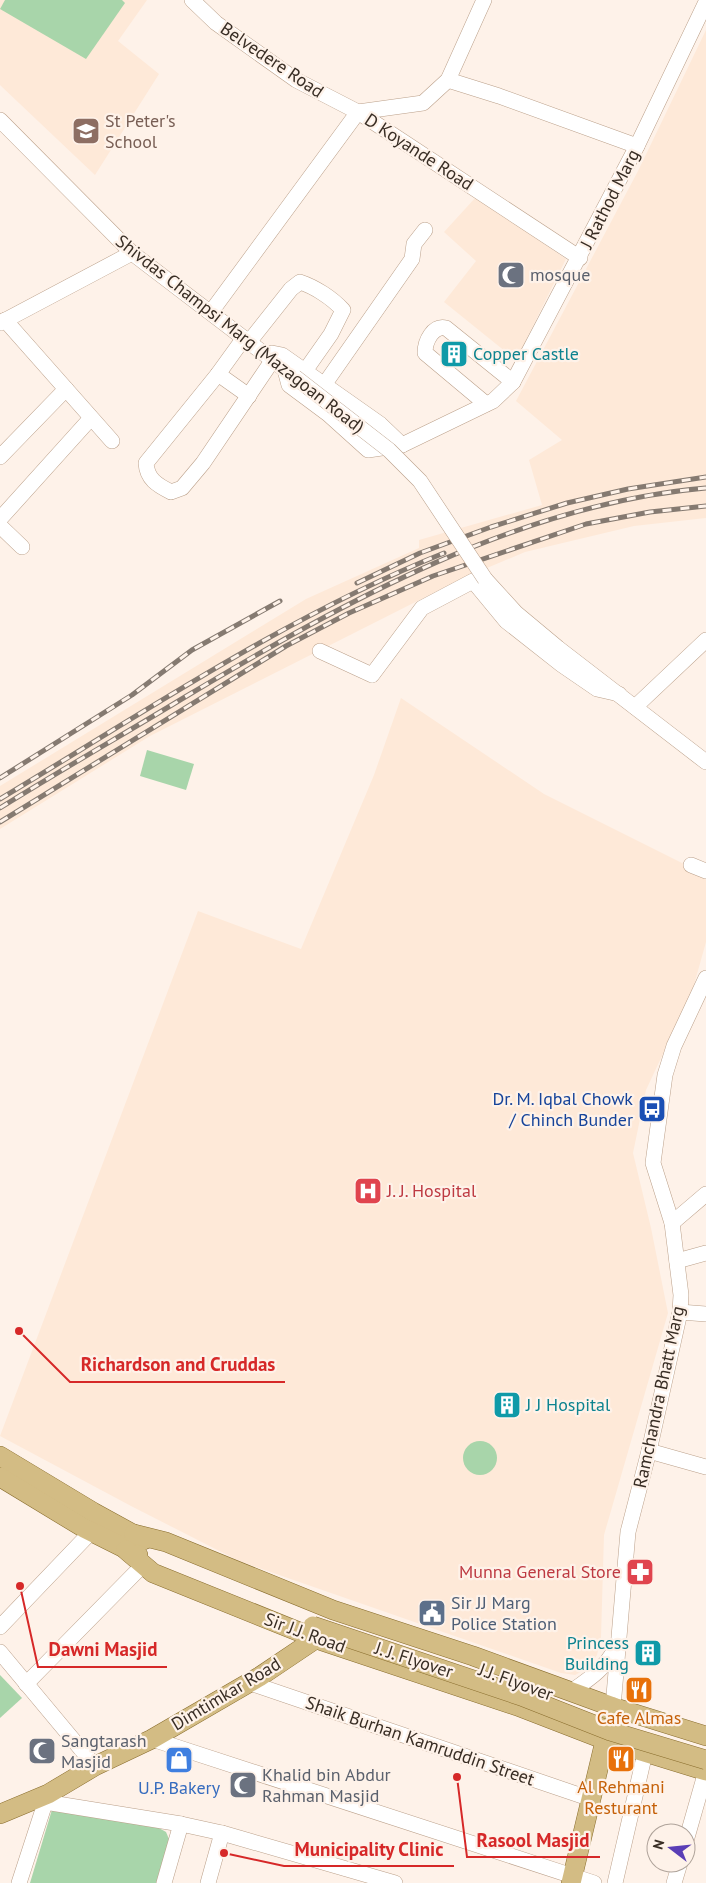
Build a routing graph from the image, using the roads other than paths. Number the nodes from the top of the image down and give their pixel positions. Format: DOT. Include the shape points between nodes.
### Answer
graph roads {
  1 [pos="192,0"];
  2 [pos="484,0"];
  3 [pos="706,2"];
  4 [pos="448,80"];
  5 [pos="358,112"];
  6 [pos="0,120"];
  7 [pos="637,146"];
  8 [pos="425,230"];
  9 [pos="132,253"];
  10 [pos="580,258"];
  11 [pos="211,312"];
  12 [pos="2,322"];
  13 [pos="250,343"];
  14 [pos="289,369"];
  15 [pos="218,374"];
  16 [pos="513,382"];
  17 [pos="324,384"];
  18 [pos="66,389"];
  19 [pos="250,396"];
  20 [pos="486,404"];
  21 [pos="91,418"];
  22 [pos="112,441"];
  23 [pos="402,445"];
  24 [pos="0,457"];
  25 [pos="0,519"];
  26 [pos="0,526"];
  27 [pos="22,546"];
  28 [pos="706,640"];
  29 [pos="320,651"];
  30 [pos="619,694"];
  31 [pos="635,707"];
  32 [pos="706,762"];
  33 [pos="691,864"];
  34 [pos="706,871"];
  35 [pos="706,978"];
  36 [pos="706,1194"];
  37 [pos="672,1223"];
  38 [pos="706,1253"];
  39 [pos="677,1261"];
  40 [pos="680,1312"];
  41 [pos="706,1314"];
  42 [pos="649,1451"];
  43 [pos="0,1456"];
  44 [pos="706,1467"];
  45 [pos="0,1477"];
  46 [pos="91,1532"];
  47 [pos="130,1542"];
  48 [pos="143,1565"];
  49 [pos="315,1626"];
  50 [pos="0,1628"];
  51 [pos="619,1644"];
  52 [pos="0,1652"];
  53 [pos="250,1683"];
  54 [pos="26,1684"];
  55 [pos="572,1691"];
  56 [pos="613,1707"];
  57 [pos="706,1736"];
  58 [pos="152,1739"];
  59 [pos="605,1740"];
  60 [pos="706,1747"];
  61 [pos="645,1753"];
  62 [pos="706,1760"];
  63 [pos="95,1766"];
  64 [pos="706,1771"];
  65 [pos="47,1798"];
  66 [pos="591,1799"];
  67 [pos="0,1814"];
  68 [pos="691,1823"];
  69 [pos="181,1824"];
  70 [pos="222,1833"];
  71 [pos="571,1880"];
  72 [pos="19,1883"];
  73 [pos="164,1883"];
  74 [pos="208,1883"];
  75 [pos="395,1883"];
  76 [pos="594,1883"];
  77 [pos="615,1883"];
  1 -- 5 [label="street, Belvedere Road" via="216,24 296,80"];
  2 -- 4 [label="street"];
  3 -- 7 [label="street, J Rathod Marg"];
  4 -- 5 [label="street, D Koyande Road" via="423,103"];
  4 -- 7 [label="street"];
  5 -- 10 [label="street, D Koyande Road"];
  5 -- 11 [label="street"];
  6 -- 9 [label="street, Shivdas Champsi Marg (Mazagoan Road)"];
  7 -- 10 [label="street, J Rathod Marg"];
  8 -- 17 [label="street" via="414,244 412,259"];
  9 -- 11 [label="street, Shivdas Champsi Marg (Mazagoan Road)"];
  9 -- 12 [label="street"];
  10 -- 16 [label="street, J Rathod Marg"];
  11 -- 13 [label="street, Shivdas Champsi Marg (Mazagoan Road)"];
  12 -- 18 [label="street"];
  13 -- 14 [label="street, Shivdas Champsi Marg (Mazagoan Road)"];
  13 -- 14 [label="street" via="282,355"];
  13 -- 14 [label="street" via="291,289 300,282 335,302 343,310 331,334"];
  13 -- 15 [label="street"];
  14 -- 17 [label="street"];
  14 -- 19 [label="street"];
  14 -- 23 [label="street, J Rathod Marg" via="289,385 368,450"];
  14 -- 30 [label="street, Shivdas Champsi Marg (Mazagoan Road), bridge" via="420,480 486,579 516,613"];
  15 -- 19 [label="street"];
  15 -- 19 [label="street" via="146,463 149,477 160,486 171,492 182,488"];
  16 -- 20 [label="street, J Rathod Marg"];
  16 -- 20 [label="street" via="446,328 436,330 427,342 425,353"];
  17 -- 23 [label="street" via="380,424"];
  18 -- 21 [label="street"];
  18 -- 24 [label="street"];
  20 -- 23 [label="street, J Rathod Marg"];
  21 -- 22 [label="street"];
  21 -- 25 [label="street"];
  26 -- 27 [label="street"];
  28 -- 31 [label="street"];
  29 -- 30 [label="street" via="372,675 422,608 473,581 506,621 562,665 597,689"];
  30 -- 31 [label="street, Shivdas Champsi Marg (Mazagoan Road)"];
  31 -- 32 [label="street, Shivdas Champsi Marg (Mazagoan Road)"];
  33 -- 34 [label="street"];
  35 -- 37 [label="street, Ramchandra Bhatt Marg" via="674,1046 663,1085 653,1163"];
  36 -- 37 [label="street"];
  37 -- 39 [label="street, Ramchandra Bhatt Marg"];
  38 -- 39 [label="street"];
  39 -- 40 [label="street, Ramchandra Bhatt Marg"];
  40 -- 41 [label="street"];
  40 -- 42 [label="street, Ramchandra Bhatt Marg"];
  42 -- 44 [label="street"];
  42 -- 51 [label="street, Ramchandra Bhatt Marg" via="628,1532"];
  43 -- 47 [label="main road" via="93,1512"];
  45 -- 46 [label="main road"];
  46 -- 47 [label="main road"];
  46 -- 50 [label="street"];
  47 -- 48 [label="main road, Sir J.J. Road"];
  47 -- 49 [label="main road, J. J. Flyover"];
  47 -- 55 [label="main road, Sir J.J. Road" via="166,1542 333,1610"];
  48 -- 49 [label="main road, Sir J.J. Road" via="153,1573"];
  48 -- 54 [label="street"];
  49 -- 53 [label="main road, Dimtimkar Road"];
  49 -- 59 [label="main road, Sir J.J. Road"];
  49 -- 60 [label="main road, J.J. Flyover" via="525,1685 614,1719"];
  49 -- 62 [label="main road, J. J. Flyover, bridge" via="520,1696 610,1731"];
  51 -- 55 [label="street" via="608,1663"];
  51 -- 56 [label="street, Ramchandra Bhatt Marg"];
  52 -- 54 [label="street"];
  53 -- 58 [label="main road, Dimtimkar Road"];
  53 -- 66 [label="street, Shaik Burhan Kamruddin Street"];
  54 -- 63 [label="street"];
  55 -- 56 [label="main road, Sir J.J. Road"];
  56 -- 57 [label="main road, Sir J.J. Road"];
  56 -- 59 [label="main road"];
  58 -- 63 [label="main road, Dimtimkar Road"];
  58 -- 71 [label="street"];
  59 -- 61 [label="main road, Sir J.J. Road"];
  59 -- 66 [label="main road"];
  61 -- 64 [label="main road, Sir J.J. Road"];
  61 -- 77 [label="street"];
  63 -- 65 [label="main road, Dimtimkar Road"];
  64 -- 68 [label="street"];
  65 -- 67 [label="main road, Dimtimkar Road"];
  65 -- 69 [label="street"];
  65 -- 72 [label="street"];
  66 -- 71 [label="main road"];
  69 -- 70 [label="street"];
  69 -- 73 [label="street"];
  70 -- 74 [label="street"];
  70 -- 75 [label="street"];
  71 -- 76 [label="street"];
}
